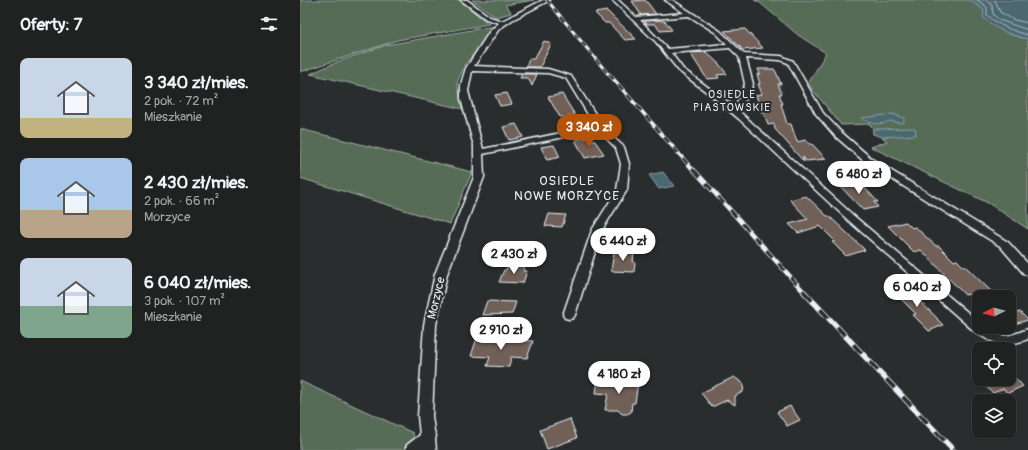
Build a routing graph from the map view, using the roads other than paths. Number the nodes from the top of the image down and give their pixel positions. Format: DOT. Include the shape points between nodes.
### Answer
graph roads {
  1 [pos="464,0"];
  2 [pos="547,0"];
  3 [pos="615,0"];
  4 [pos="668,0"];
  5 [pos="690,14"];
  6 [pos="635,19"];
  7 [pos="504,23"];
  8 [pos="731,46"];
  9 [pos="667,52"];
  10 [pos="742,56"];
  11 [pos="469,68"];
  12 [pos="736,113"];
  13 [pos="600,127"];
  14 [pos="480,152"];
  15 [pos="1028,271"];
  16 [pos="569,315"];
  17 [pos="1028,334"];
  18 [pos="429,443"];
  19 [pos="412,450"];
  1 -- 7 [label="street" via="488,18"];
  2 -- 7 [label="street"];
  3 -- 6 [label="street"];
  4 -- 5 [label="street"];
  5 -- 6 [label="street"];
  5 -- 8 [label="street" via="718,32"];
  6 -- 9 [label="street"];
  7 -- 11 [label="street" via="494,31"];
  8 -- 9 [label="street"];
  8 -- 10 [label="street"];
  9 -- 12 [label="street" via="680,70 716,95"];
  10 -- 12 [label="street" via="749,84"];
  10 -- 15 [label="street" via="782,58 791,62 820,114 838,134 869,161 1004,244"];
  11 -- 13 [label="street" via="548,71 570,77"];
  11 -- 14 [label="street, Morzyce" via="464,88 465,97"];
  12 -- 17 [label="street" via="851,218 978,328 994,339 1010,342"];
  13 -- 14 [label="street"];
  13 -- 16 [label="street" via="620,147 626,164 622,190 597,230"];
  14 -- 18 [label="street, Morzyce" via="479,177 441,274 430,325 425,416"];
  18 -- 19 [label="street"];
}
